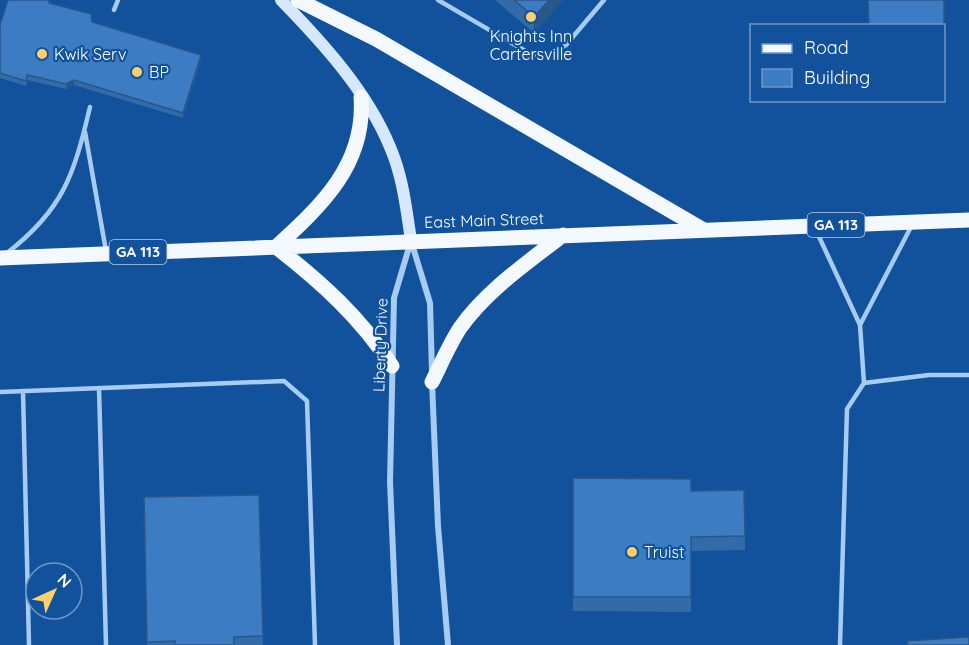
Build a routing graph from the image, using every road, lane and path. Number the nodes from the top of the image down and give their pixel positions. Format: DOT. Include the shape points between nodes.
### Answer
graph roads {
  1 [pos="118,0"];
  2 [pos="281,0"];
  3 [pos="298,0"];
  4 [pos="438,0"];
  5 [pos="604,0"];
  6 [pos="114,10"];
  7 [pos="362,97"];
  8 [pos="90,107"];
  9 [pos="84,130"];
  10 [pos="969,220"];
  11 [pos="914,222"];
  12 [pos="814,225"];
  13 [pos="702,230"];
  14 [pos="563,234"];
  15 [pos="411,240"];
  16 [pos="276,247"];
  17 [pos="107,254"];
  18 [pos="0,258"];
  19 [pos="860,325"];
  20 [pos="392,366"];
  21 [pos="969,375"];
  22 [pos="432,382"];
  23 [pos="864,382"];
  24 [pos="99,388"];
  25 [pos="22,391"];
  26 [pos="0,392"];
  27 [pos="29,645"];
  28 [pos="106,645"];
  29 [pos="315,645"];
  30 [pos="397,645"];
  31 [pos="448,645"];
  32 [pos="840,645"];
  1 -- 6 [label="lane"];
  2 -- 7 [label="main road"];
  3 -- 13 [label="main road" via="386,45"];
  4 -- 5 [label="lane" via="534,56 548,57 566,45"];
  7 -- 15 [label="main road" via="390,146 403,189"];
  7 -- 16 [label="main road" via="361,133 351,160 326,197"];
  8 -- 9 [label="lane"];
  9 -- 17 [label="lane"];
  9 -- 18 [label="lane" via="75,168 49,213"];
  10 -- 11 [label="main road, East Main Street / GA 113"];
  11 -- 12 [label="main road, East Main Street / GA 113"];
  11 -- 19 [label="lane"];
  12 -- 13 [label="main road, East Main Street / GA 113"];
  12 -- 19 [label="lane"];
  13 -- 14 [label="main road, East Main Street / GA 113"];
  14 -- 15 [label="main road, East Main Street / GA 113"];
  14 -- 22 [label="main road" via="500,285 460,328"];
  15 -- 16 [label="main road, East Main Street / GA 113"];
  15 -- 20 [label="street, Liberty Drive" via="394,298"];
  15 -- 22 [label="street" via="430,303"];
  16 -- 17 [label="main road, East Main Street / GA 113"];
  16 -- 20 [label="main road" via="361,322"];
  17 -- 18 [label="main road, East Main Street / GA 113"];
  19 -- 23 [label="lane"];
  20 -- 30 [label="street, Liberty Drive" via="390,482"];
  21 -- 23 [label="lane"];
  22 -- 31 [label="street"];
  23 -- 32 [label="lane" via="847,409"];
  24 -- 25 [label="lane"];
  24 -- 28 [label="lane"];
  24 -- 29 [label="lane" via="284,381 307,401"];
  25 -- 26 [label="lane"];
  25 -- 27 [label="lane"];
}
